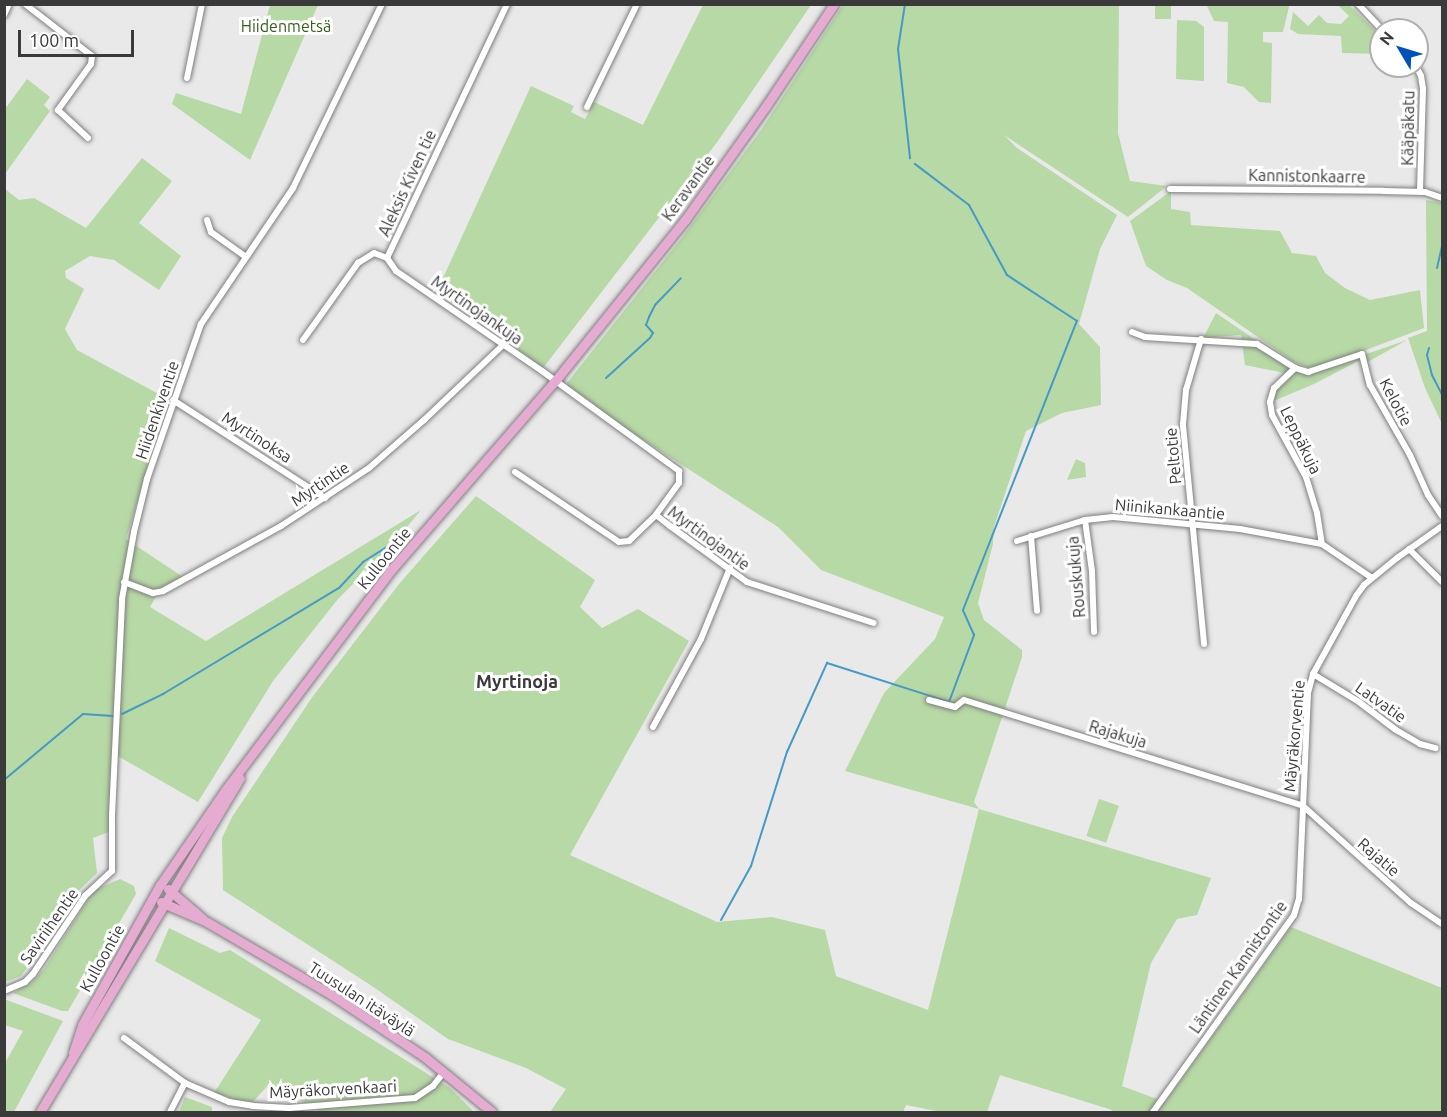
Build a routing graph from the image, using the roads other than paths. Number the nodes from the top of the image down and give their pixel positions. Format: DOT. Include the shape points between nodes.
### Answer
graph roads {
  1 [pos="9,4"];
  2 [pos="25,4"];
  3 [pos="202,4"];
  4 [pos="382,4"];
  5 [pos="507,4"];
  6 [pos="637,4"];
  7 [pos="834,4"];
  8 [pos="1358,4"];
  9 [pos="4,15"];
  10 [pos="1371,18"];
  11 [pos="187,78"];
  12 [pos="1421,78"];
  13 [pos="587,107"];
  14 [pos="88,138"];
  15 [pos="1170,189"];
  16 [pos="1420,192"];
  17 [pos="1443,198"];
  18 [pos="207,220"];
  19 [pos="246,257"];
  20 [pos="387,258"];
  21 [pos="1132,332"];
  22 [pos="1201,339"];
  23 [pos="303,340"];
  24 [pos="503,345"];
  25 [pos="1295,369"];
  26 [pos="555,381"];
  27 [pos="174,400"];
  28 [pos="515,472"];
  29 [pos="324,498"];
  30 [pos="656,515"];
  31 [pos="1443,516"];
  32 [pos="1085,520"];
  33 [pos="1194,524"];
  34 [pos="1443,526"];
  35 [pos="1031,536"];
  36 [pos="1017,541"];
  37 [pos="1322,543"];
  38 [pos="1409,549"];
  39 [pos="730,568"];
  40 [pos="1372,578"];
  41 [pos="124,582"];
  42 [pos="1443,582"];
  43 [pos="1037,611"];
  44 [pos="874,623"];
  45 [pos="1094,632"];
  46 [pos="1204,644"];
  47 [pos="1313,674"];
  48 [pos="929,699"];
  49 [pos="653,727"];
  50 [pos="1435,747"];
  51 [pos="248,763"];
  52 [pos="1302,805"];
  53 [pos="1301,822"];
  54 [pos="112,871"];
  55 [pos="160,885"];
  56 [pos="171,891"];
  57 [pos="154,897"];
  58 [pos="164,903"];
  59 [pos="207,922"];
  60 [pos="1443,924"];
  61 [pos="4,991"];
  62 [pos="124,1038"];
  63 [pos="73,1053"];
  64 [pos="444,1072"];
  65 [pos="185,1083"];
  66 [pos="40,1113"];
  67 [pos="170,1113"];
  68 [pos="492,1113"];
  69 [pos="1153,1113"];
  1 -- 9 [label="street"];
  2 -- 14 [label="street" via="92,56 91,64 58,110"];
  3 -- 11 [label="street"];
  4 -- 19 [label="street, Hiidenkiventie" via="294,188"];
  5 -- 20 [label="street, Aleksis Kiven tie"];
  6 -- 13 [label="street"];
  7 -- 26 [label="main road, Keravantie" via="685,220"];
  8 -- 10 [label="street"];
  12 -- 16 [label="street, Kääpäkatu"];
  15 -- 16 [label="street, Kannistonkaarre"];
  16 -- 17 [label="street, Kannistonkaarre"];
  18 -- 19 [label="street" via="211,232"];
  19 -- 27 [label="street, Hiidenkiventie" via="201,324"];
  20 -- 23 [label="street, Aleksis Kiven tie" via="374,253 358,263"];
  20 -- 24 [label="street, Myrtinojankuja" via="396,271"];
  21 -- 22 [label="street" via="1146,337"];
  22 -- 25 [label="street" via="1257,344"];
  22 -- 33 [label="street, Peltotie" via="1186,390 1183,425"];
  24 -- 26 [label="street, Myrtinojankuja"];
  24 -- 29 [label="street, Myrtintie" via="393,448"];
  25 -- 31 [label="street, Kelotie" via="1308,372 1362,354 1370,385"];
  25 -- 37 [label="street, Leppäkuja" via="1274,388 1272,415 1306,477"];
  26 -- 30 [label="street, Myrtinojantie" via="679,471 679,483"];
  26 -- 51 [label="main road, Kulloontie" via="392,569 296,693"];
  27 -- 29 [label="street, Myrtinoksa"];
  27 -- 41 [label="street, Hiidenkiventie" via="147,479"];
  28 -- 30 [label="street" via="619,542 629,542"];
  29 -- 41 [label="street, Myrtintie" via="163,591 153,593"];
  30 -- 39 [label="street, Myrtinojantie"];
  32 -- 33 [label="street, Niinikankaantie" via="1113,517"];
  32 -- 35 [label="street, Niinikankaantie"];
  32 -- 45 [label="street, Rouskukuja"];
  33 -- 37 [label="street, Niinikankaantie"];
  33 -- 46 [label="street, Peltotie"];
  34 -- 38 [label="street, Mäyräkorventie"];
  35 -- 36 [label="street, Niinikankaantie"];
  35 -- 43 [label="street"];
  37 -- 40 [label="street"];
  38 -- 40 [label="street, Mäyräkorventie"];
  38 -- 42 [label="street"];
  39 -- 44 [label="street, Myrtinojantie" via="759,588"];
  39 -- 49 [label="street" via="702,639"];
  40 -- 47 [label="street, Mäyräkorventie" via="1356,596"];
  41 -- 54 [label="street, Hiidenkiventie"];
  47 -- 50 [label="street, Latvatie" via="1396,730 1420,744"];
  47 -- 52 [label="street, Mäyräkorventie" via="1308,693"];
  48 -- 52 [label="street, Rajakuja" via="955,707 964,700"];
  51 -- 55 [label="main road, Kulloontie"];
  51 -- 56 [label="main road, Kulloontie"];
  52 -- 53 [label="street, Mäyräkorventie"];
  52 -- 60 [label="street, Rajatie" via="1411,903"];
  53 -- 69 [label="street, Läntinen Kannistontie" via="1299,899 1294,915"];
  54 -- 61 [label="street, Saviriihentie" via="84,896 26,982"];
  55 -- 56 [label="main road, Tuusulan itäväylä"];
  55 -- 57 [label="main road, Kulloontie"];
  56 -- 58 [label="main road, Kulloontie"];
  56 -- 59 [label="main road, Tuusulan itäväylä"];
  57 -- 58 [label="main road, Tuusulan itäväylä"];
  57 -- 63 [label="main road, Kulloontie" via="82,1025"];
  58 -- 59 [label="main road, Tuusulan itäväylä"];
  58 -- 63 [label="main road, Kulloontie"];
  59 -- 64 [label="main road, Tuusulan itäväylä" via="332,995"];
  62 -- 65 [label="street, Mäyräkorvenkaari"];
  63 -- 66 [label="main road, Kulloontie"];
  64 -- 65 [label="street, Mäyräkorvenkaari" via="433,1086 415,1098 289,1108 229,1102"];
  64 -- 68 [label="main road, Tuusulan itäväylä"];
  65 -- 67 [label="street"];
}
